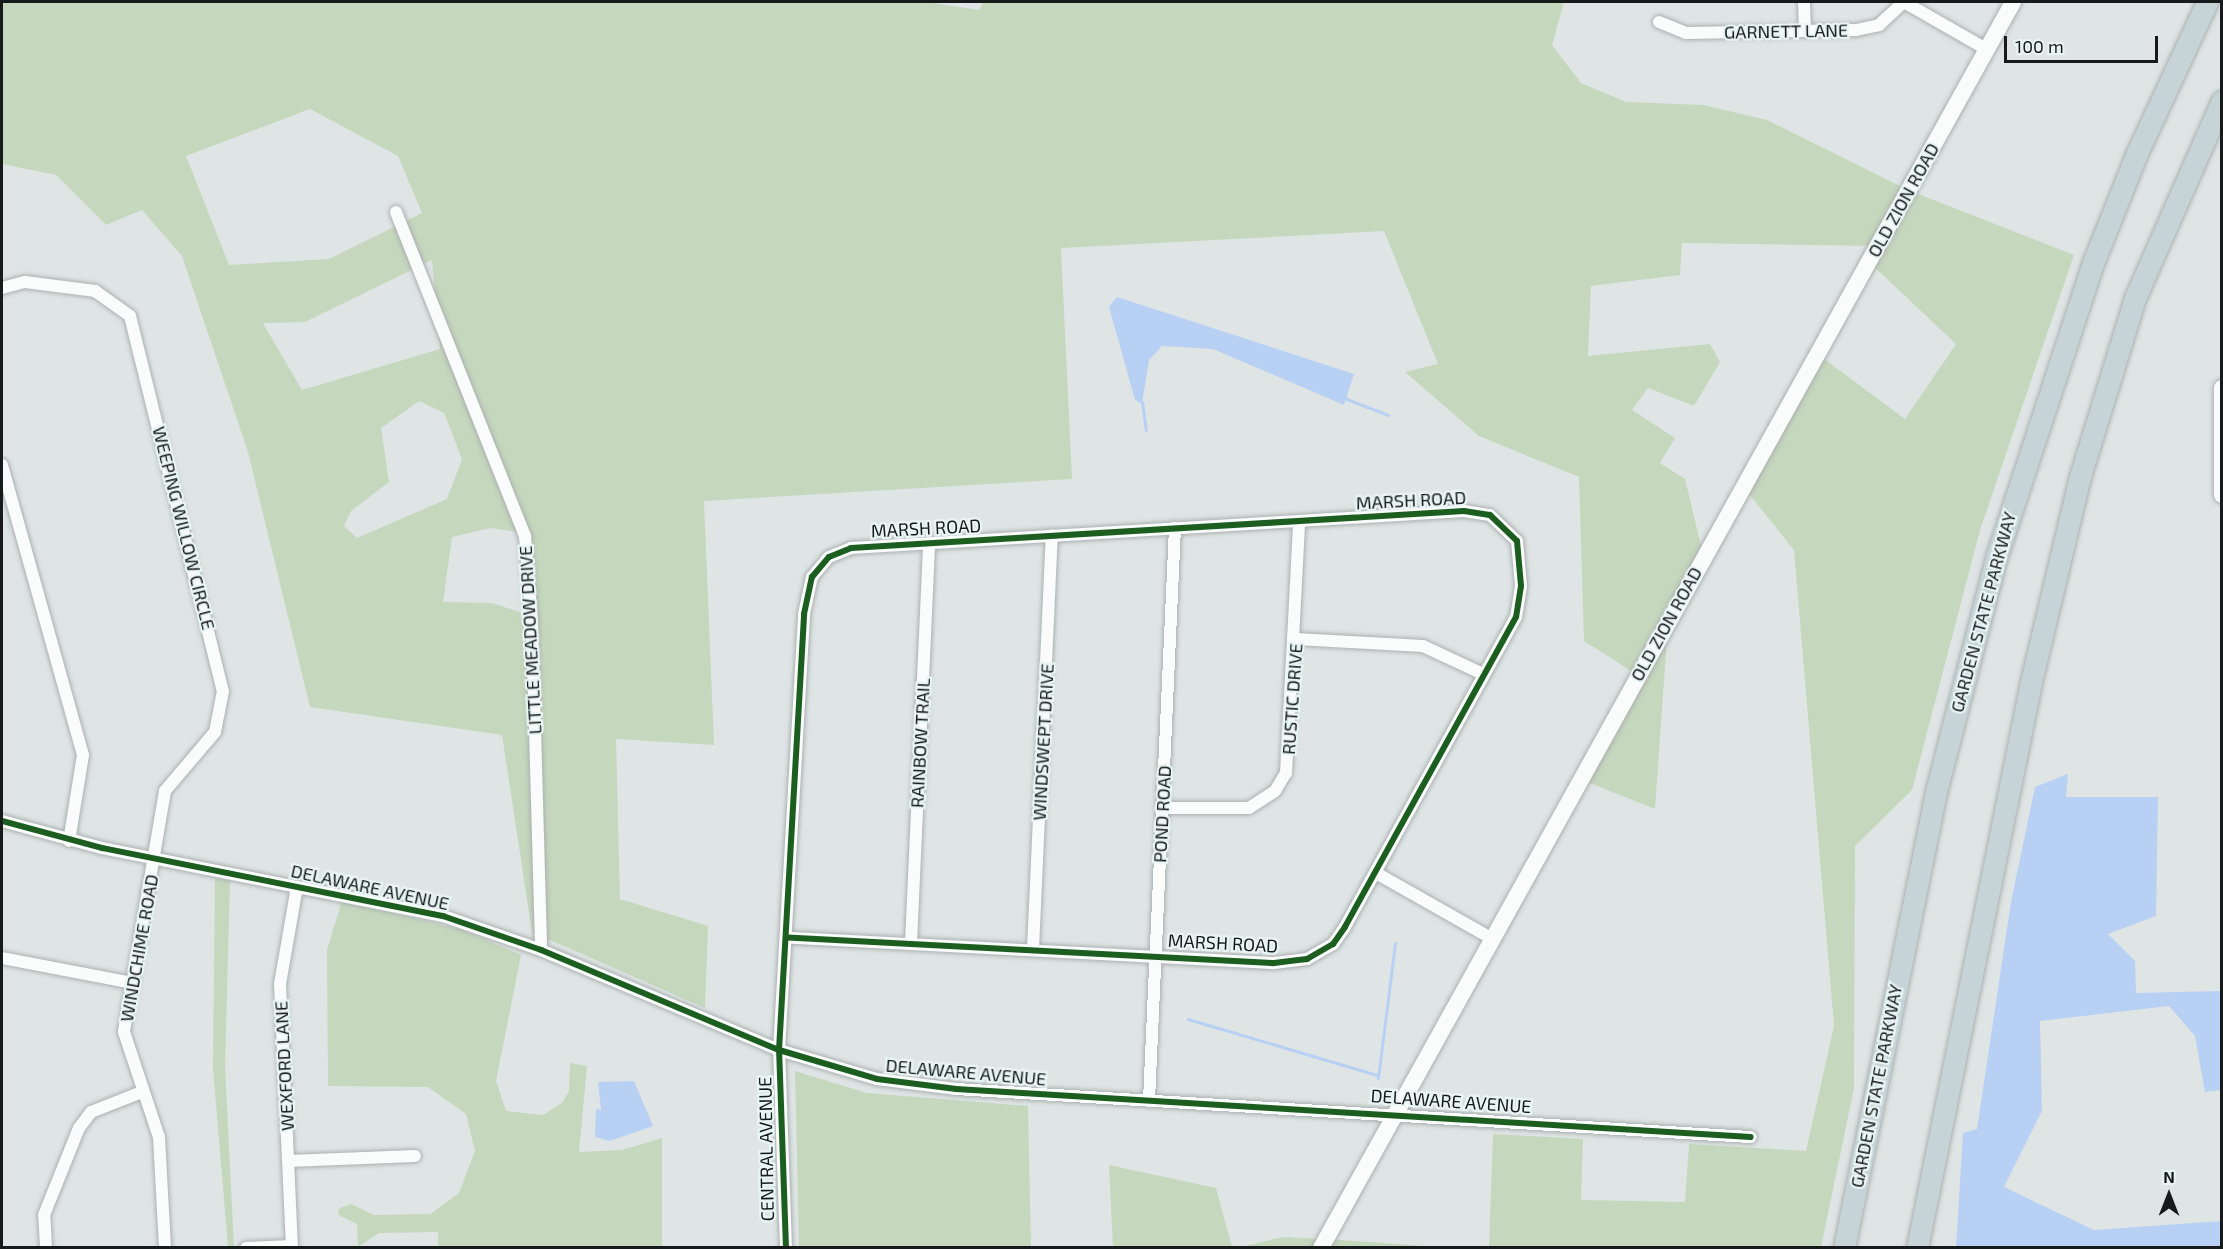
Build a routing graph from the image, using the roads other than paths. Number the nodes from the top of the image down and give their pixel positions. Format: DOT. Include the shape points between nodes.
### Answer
graph roads {
  1 [pos="1804,2"];
  2 [pos="1904,2"];
  3 [pos="2013,2"];
  4 [pos="2207,2"];
  5 [pos="1659,22"];
  6 [pos="1805,31"];
  7 [pos="1986,49"];
  8 [pos="2222,101"];
  9 [pos="396,212"];
  10 [pos="2,288"];
  11 [pos="2222,388"];
  12 [pos="2,465"];
  13 [pos="2222,495"];
  14 [pos="1299,522"];
  15 [pos="1175,528"];
  16 [pos="1052,535"];
  17 [pos="929,544"];
  18 [pos="1296,639"];
  19 [pos="1483,674"];
  20 [pos="1163,808"];
  21 [pos="2,821"];
  22 [pos="69,841"];
  23 [pos="154,858"];
  24 [pos="1376,873"];
  25 [pos="297,886"];
  26 [pos="788,938"];
  27 [pos="1491,938"];
  28 [pos="911,943"];
  29 [pos="1033,949"];
  30 [pos="541,950"];
  31 [pos="1156,955"];
  32 [pos="3,963"];
  33 [pos="133,983"];
  34 [pos="779,1050"];
  35 [pos="142,1092"];
  36 [pos="1149,1100"];
  37 [pos="1396,1112"];
  38 [pos="1751,1137"];
  39 [pos="415,1156"];
  40 [pos="288,1161"];
  41 [pos="292,1247"];
  42 [pos="46,1248"];
  43 [pos="165,1248"];
  44 [pos="246,1248"];
  45 [pos="786,1248"];
  46 [pos="1321,1248"];
  47 [pos="1844,1248"];
  48 [pos="1917,1248"];
  1 -- 6 [label="street"];
  2 -- 6 [label="street, GARNETT LANE" via="1874,27"];
  2 -- 7 [label="street"];
  3 -- 7 [label="street, OLD ZION ROAD"];
  4 -- 47 [label="highway, GARDEN STATE PARKWAY" via="2097,254 1997,555 1937,788"];
  5 -- 6 [label="street, GARNETT LANE" via="1686,33"];
  7 -- 27 [label="street, OLD ZION ROAD"];
  8 -- 48 [label="highway" via="2135,298 2079,480 2028,693"];
  9 -- 30 [label="street, LITTLE MEADOW DRIVE" via="525,536 532,622"];
  10 -- 23 [label="street, WEEPING WILLOW CIRCLE" via="25,282 100,292 128,313 139,342 224,697 214,732 167,784"];
  11 -- 13 [label="street"];
  12 -- 22 [label="street" via="83,755"];
  14 -- 15 [label="street, MARSH ROAD"];
  14 -- 18 [label="street, RUSTIC DRIVE"];
  14 -- 19 [label="street, MARSH ROAD" via="1464,511 1503,522 1517,541 1521,599"];
  15 -- 16 [label="street, MARSH ROAD"];
  15 -- 20 [label="street, POND ROAD"];
  16 -- 17 [label="street, MARSH ROAD"];
  16 -- 29 [label="street, WINDSWEPT DRIVE"];
  17 -- 26 [label="street, MARSH ROAD" via="838,551 810,583"];
  17 -- 28 [label="street, RAINBOW TRAIL"];
  18 -- 19 [label="street" via="1423,646"];
  18 -- 20 [label="street, RUSTIC DRIVE" via="1290,748 1286,773 1275,791 1249,808"];
  19 -- 24 [label="street, MARSH ROAD"];
  20 -- 31 [label="street, POND ROAD"];
  21 -- 22 [label="street, DELAWARE AVENUE"];
  22 -- 23 [label="street, DELAWARE AVENUE"];
  23 -- 25 [label="street, DELAWARE AVENUE"];
  23 -- 33 [label="street, WINDCHIME ROAD"];
  24 -- 27 [label="street"];
  24 -- 31 [label="street, MARSH ROAD" via="1333,944 1307,959 1272,963"];
  25 -- 30 [label="street, DELAWARE AVENUE" via="443,916"];
  25 -- 40 [label="street, WEXFORD LANE" via="280,984"];
  26 -- 28 [label="street, MARSH ROAD"];
  26 -- 34 [label="street, MARSH ROAD"];
  27 -- 37 [label="street, OLD ZION ROAD"];
  28 -- 29 [label="street, MARSH ROAD"];
  29 -- 31 [label="street, MARSH ROAD"];
  30 -- 34 [label="street, DELAWARE AVENUE"];
  31 -- 36 [label="street, POND ROAD"];
  32 -- 33 [label="street"];
  33 -- 35 [label="street, WINDCHIME ROAD" via="124,1039"];
  34 -- 36 [label="street, DELAWARE AVENUE" via="841,1071 919,1086"];
  34 -- 45 [label="street, CENTRAL AVENUE"];
  35 -- 42 [label="street" via="91,1112 79,1128 44,1215"];
  35 -- 43 [label="street, WINDCHIME ROAD" via="159,1142"];
  36 -- 37 [label="street, DELAWARE AVENUE"];
  37 -- 38 [label="street, DELAWARE AVENUE"];
  37 -- 46 [label="street, OLD ZION ROAD"];
  39 -- 40 [label="street"];
  40 -- 41 [label="street, WEXFORD LANE"];
  41 -- 44 [label="street"];
}
